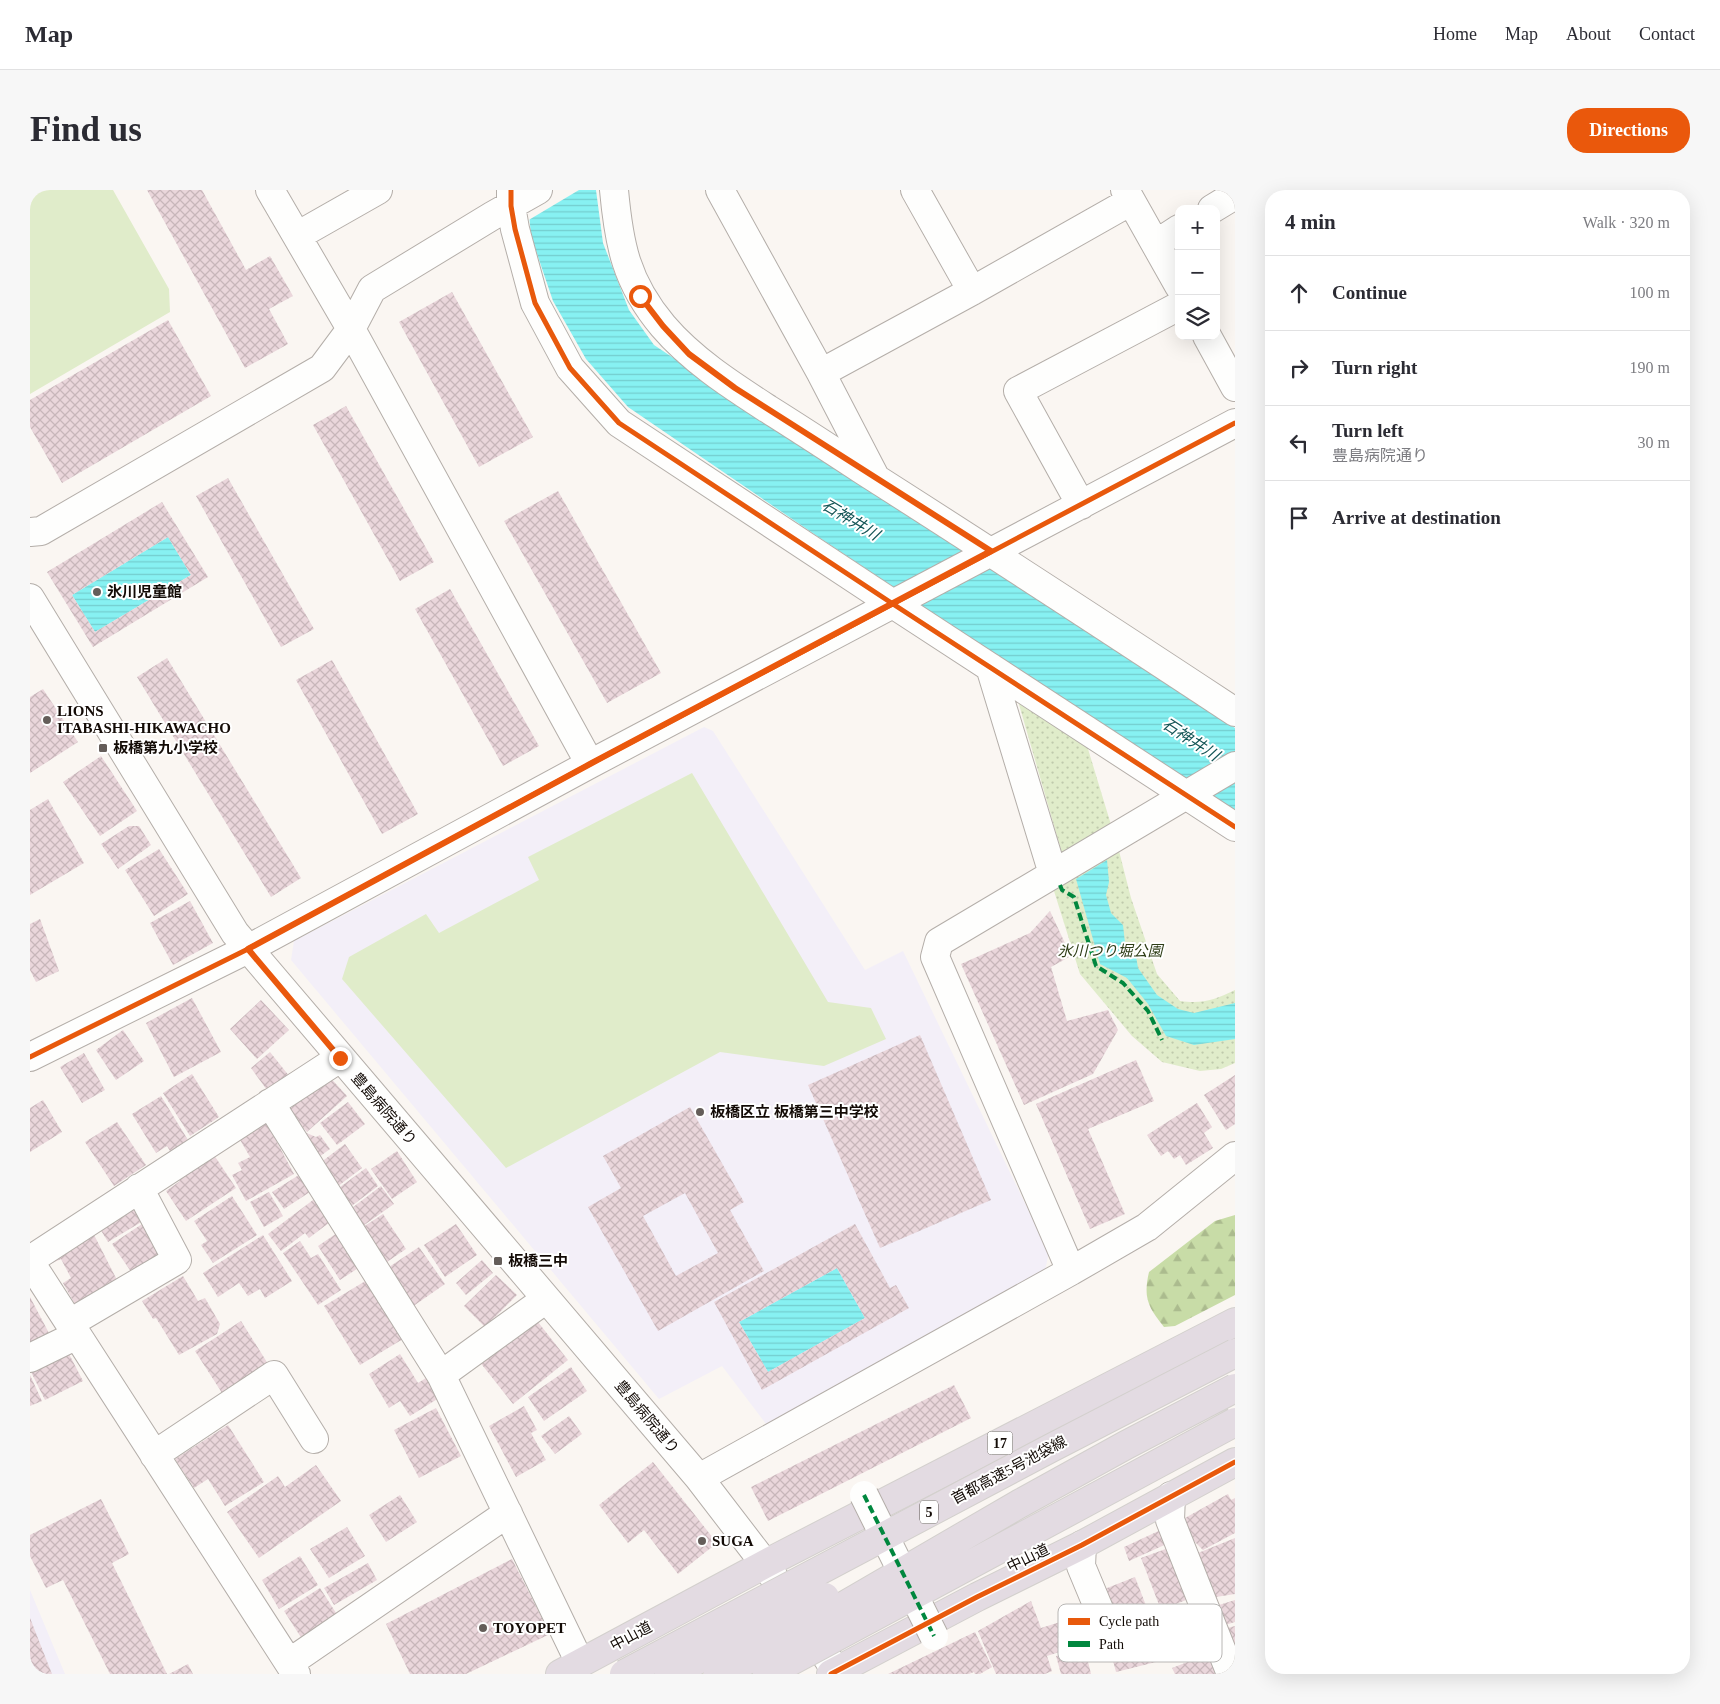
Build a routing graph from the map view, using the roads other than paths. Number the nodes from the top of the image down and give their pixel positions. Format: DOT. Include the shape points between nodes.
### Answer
graph roads {
  1 [pos="270,190"];
  2 [pos="378,190"];
  3 [pos="614,190"];
  4 [pos="720,190"];
  5 [pos="915,190"];
  6 [pos="1235,194"];
  7 [pos="1128,195"];
  8 [pos="521,196"];
  9 [pos="1218,205"];
  10 [pos="1175,232"];
  11 [pos="297,236"];
  12 [pos="1156,244"];
  13 [pos="1175,279"];
  14 [pos="972,291"];
  15 [pos="1175,308"];
  16 [pos="351,329"];
  17 [pos="1209,340"];
  18 [pos="822,373"];
  19 [pos="1235,387"];
  20 [pos="1235,423"];
  21 [pos="876,478"];
  22 [pos="1081,505"];
  23 [pos="30,532"];
  24 [pos="987,554"];
  25 [pos="30,598"];
  26 [pos="897,602"];
  27 [pos="990,667"];
  28 [pos="1235,712"];
  29 [pos="590,764"];
  30 [pos="1235,766"];
  31 [pos="1191,792"];
  32 [pos="1235,827"];
  33 [pos="1057,872"];
  34 [pos="248,949"];
  35 [pos="30,1057"];
  36 [pos="340,1058"];
  37 [pos="270,1102"];
  38 [pos="1235,1156"];
  39 [pos="139,1188"];
  40 [pos="30,1261"];
  41 [pos="1071,1271"];
  42 [pos="546,1299"];
  43 [pos="1235,1322"];
  44 [pos="74,1329"];
  45 [pos="1235,1352"];
  46 [pos="30,1358"];
  47 [pos="441,1375"];
  48 [pos="1235,1386"];
  49 [pos="1235,1422"];
  50 [pos="314,1439"];
  51 [pos="154,1455"];
  52 [pos="1235,1462"];
  53 [pos="698,1478"];
  54 [pos="864,1496"];
  55 [pos="1171,1496"];
  56 [pos="508,1513"];
  57 [pos="1082,1545"];
  58 [pos="765,1564"];
  59 [pos="1097,1604"];
  60 [pos="1203,1604"];
  61 [pos="934,1636"];
  62 [pos="1222,1651"];
  63 [pos="293,1669"];
  64 [pos="570,1669"];
  65 [pos="835,1673"];
  66 [pos="624,1674"];
  67 [pos="669,1674"];
  68 [pos="718,1674"];
  69 [pos="767,1674"];
  70 [pos="1231,1674"];
  1 -- 11 [label="street"];
  2 -- 11 [label="street"];
  3 -- 21 [label="street" via="624,258 640,296 663,326 689,354 735,388"];
  4 -- 18 [label="street"];
  5 -- 14 [label="street"];
  6 -- 9 [label="street"];
  7 -- 12 [label="street"];
  7 -- 14 [label="street"];
  8 -- 16 [label="street" via="372,289"];
  8 -- 26 [label="street" via="514,229 535,303 570,368 619,423"];
  10 -- 12 [label="street"];
  11 -- 16 [label="street"];
  12 -- 13 [label="street"];
  14 -- 18 [label="street"];
  15 -- 22 [label="street" via="1018,391"];
  16 -- 23 [label="street" via="322,368 41,531"];
  16 -- 29 [label="street"];
  17 -- 19 [label="street"];
  18 -- 21 [label="street"];
  20 -- 22 [label="street"];
  21 -- 24 [label="street"];
  22 -- 24 [label="street"];
  24 -- 26 [label="street"];
  24 -- 28 [label="street"];
  25 -- 34 [label="street, 豊島病院通り" via="235,933"];
  26 -- 27 [label="street"];
  26 -- 29 [label="street"];
  27 -- 31 [label="street"];
  27 -- 33 [label="street"];
  29 -- 34 [label="street"];
  30 -- 31 [label="street"];
  31 -- 32 [label="street"];
  31 -- 33 [label="street"];
  33 -- 41 [label="street" via="939,942 935,957"];
  34 -- 35 [label="street"];
  34 -- 36 [label="street, 豊島病院通り"];
  36 -- 37 [label="street"];
  36 -- 42 [label="street, 豊島病院通り"];
  37 -- 39 [label="street"];
  37 -- 47 [label="street"];
  38 -- 41 [label="street" via="1147,1227"];
  39 -- 40 [label="street"];
  39 -- 44 [label="street" via="177,1260"];
  40 -- 44 [label="street"];
  41 -- 53 [label="street"];
  42 -- 47 [label="street"];
  42 -- 53 [label="street, 豊島病院通り"];
  43 -- 58 [label="highway, 中山道 / 17"];
  44 -- 46 [label="street"];
  44 -- 51 [label="street"];
  45 -- 66 [label="highway, 首都高速5号池袋線 / 5, bridge"];
  47 -- 56 [label="street"];
  48 -- 67 [label="highway, bridge" via="893,1563"];
  48 -- 68 [label="highway, bridge"];
  49 -- 69 [label="highway, bridge"];
  50 -- 51 [label="street" via="274,1375"];
  51 -- 63 [label="street"];
  52 -- 55 [label="highway, 中山道"];
  53 -- 58 [label="street, 豊島病院通り"];
  54 -- 61 [label="street, bridge"];
  55 -- 57 [label="highway, 中山道"];
  55 -- 60 [label="street" via="1170,1520"];
  56 -- 63 [label="street"];
  56 -- 64 [label="street"];
  57 -- 59 [label="street" via="1081,1566"];
  57 -- 65 [label="highway, 中山道" via="977,1596"];
  58 -- 64 [label="highway, 中山道 / 17"];
  58 -- 65 [label="street, 豊島病院通り"];
  62 -- 70 [label="street"];
}
